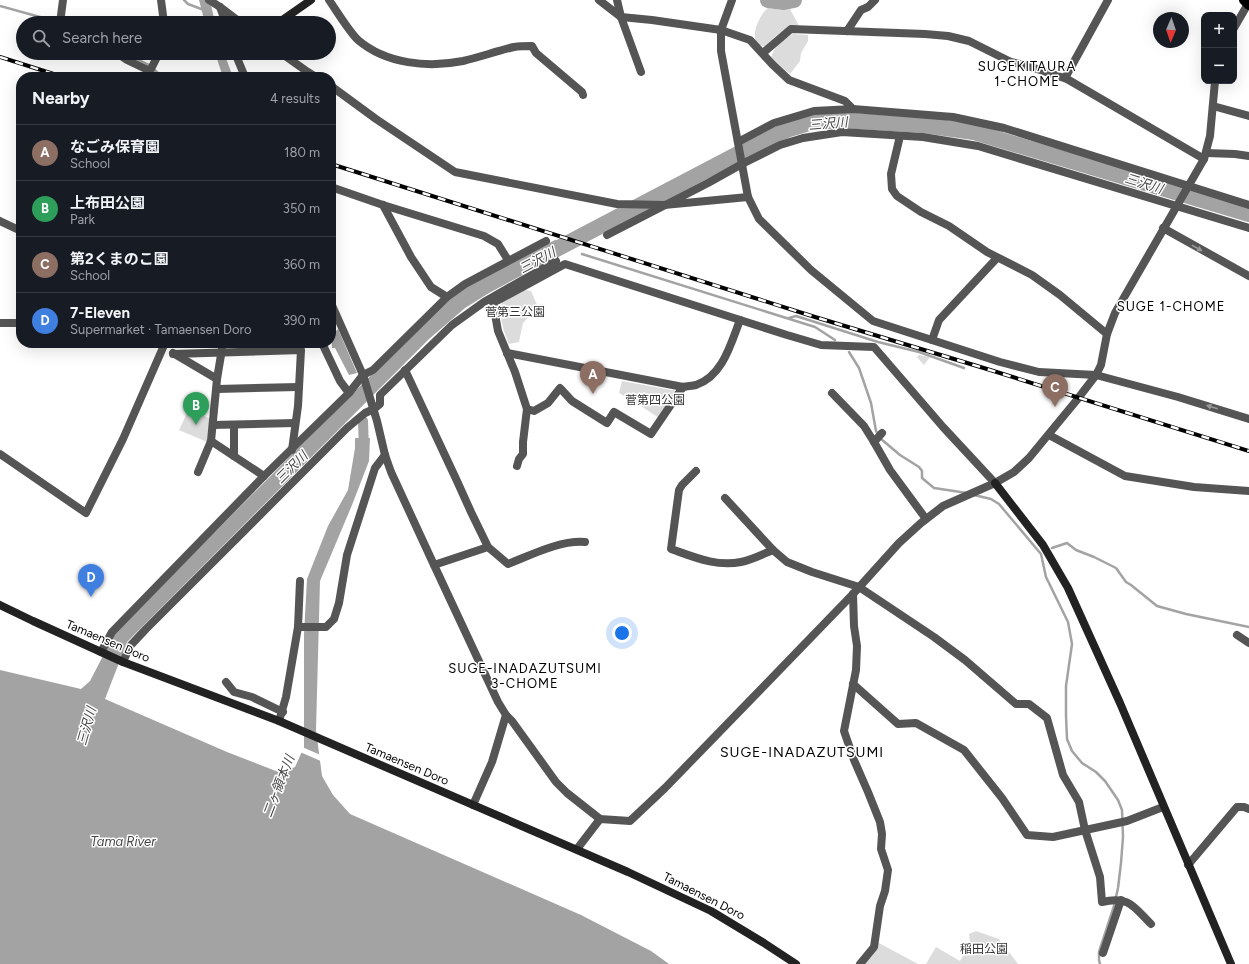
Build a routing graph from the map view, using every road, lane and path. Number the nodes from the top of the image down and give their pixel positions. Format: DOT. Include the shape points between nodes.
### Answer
graph roads {
  1 [pos="63,0"];
  2 [pos="161,0"];
  3 [pos="311,0"];
  4 [pos="329,0"];
  5 [pos="599,0"];
  6 [pos="617,0"];
  7 [pos="732,0"];
  8 [pos="875,0"];
  9 [pos="1108,0"];
  10 [pos="215,2"];
  11 [pos="1248,3"];
  12 [pos="61,16"];
  13 [pos="163,16"];
  14 [pos="222,16"];
  15 [pos="232,16"];
  16 [pos="288,16"];
  17 [pos="621,17"];
  18 [pos="1237,23"];
  19 [pos="721,30"];
  20 [pos="847,31"];
  21 [pos="763,53"];
  22 [pos="127,60"];
  23 [pos="155,60"];
  24 [pos="238,60"];
  25 [pos="291,60"];
  26 [pos="243,72"];
  27 [pos="308,72"];
  28 [pos="641,72"];
  29 [pos="1066,78"];
  30 [pos="1215,84"];
  31 [pos="336,90"];
  32 [pos="583,95"];
  33 [pos="1213,106"];
  34 [pos="853,108"];
  35 [pos="1249,116"];
  36 [pos="900,136"];
  37 [pos="738,142"];
  38 [pos="1205,156"];
  39 [pos="1249,156"];
  40 [pos="742,164"];
  41 [pos="1188,186"];
  42 [pos="336,189"];
  43 [pos="748,197"];
  44 [pos="664,205"];
  45 [pos="1249,205"];
  46 [pos="383,206"];
  47 [pos="1177,206"];
  48 [pos="0,221"];
  49 [pos="1163,228"];
  50 [pos="1249,228"];
  51 [pos="16,229"];
  52 [pos="607,235"];
  53 [pos="546,241"];
  54 [pos="997,258"];
  55 [pos="508,260"];
  56 [pos="556,261"];
  57 [pos="1249,276"];
  58 [pos="447,297"];
  59 [pos="336,315"];
  60 [pos="740,320"];
  61 [pos="0,323"];
  62 [pos="16,323"];
  63 [pos="1107,334"];
  64 [pos="932,340"];
  65 [pos="163,348"];
  66 [pos="164,348"];
  67 [pos="215,348"];
  68 [pos="222,348"];
  69 [pos="248,348"];
  70 [pos="324,348"];
  71 [pos="507,353"];
  72 [pos="173,354"];
  73 [pos="405,370"];
  74 [pos="1096,375"];
  75 [pos="363,377"];
  76 [pos="217,379"];
  77 [pos="298,387"];
  78 [pos="683,387"];
  79 [pos="217,389"];
  80 [pos="349,392"];
  81 [pos="832,393"];
  82 [pos="372,405"];
  83 [pos="527,409"];
  84 [pos="1249,419"];
  85 [pos="295,423"];
  86 [pos="213,425"];
  87 [pos="234,425"];
  88 [pos="1048,435"];
  89 [pos="211,441"];
  90 [pos="292,450"];
  91 [pos="0,455"];
  92 [pos="385,455"];
  93 [pos="234,456"];
  94 [pos="517,466"];
  95 [pos="696,470"];
  96 [pos="198,472"];
  97 [pos="264,476"];
  98 [pos="994,483"];
  99 [pos="1249,491"];
  100 [pos="725,498"];
  101 [pos="926,519"];
  102 [pos="585,542"];
  103 [pos="488,547"];
  104 [pos="773,550"];
  105 [pos="434,565"];
  106 [pos="300,581"];
  107 [pos="859,587"];
  108 [pos="853,594"];
  109 [pos="0,605"];
  110 [pos="298,627"];
  111 [pos="1237,635"];
  112 [pos="1249,643"];
  113 [pos="102,652"];
  114 [pos="122,661"];
  115 [pos="226,682"];
  116 [pos="853,684"];
  117 [pos="283,712"];
  118 [pos="506,716"];
  119 [pos="279,721"];
  120 [pos="473,805"];
  121 [pos="1163,807"];
  122 [pos="1249,809"];
  123 [pos="600,820"];
  124 [pos="1085,830"];
  125 [pos="577,849"];
  126 [pos="1188,865"];
  127 [pos="1117,900"];
  128 [pos="1151,924"];
  129 [pos="1103,953"];
  130 [pos="796,964"];
  131 [pos="860,964"];
  132 [pos="1232,964"];
  1 -- 12 [label="street"];
  2 -- 13 [label="street"];
  3 -- 16 [label="street"];
  4 -- 32 [label="street" via="357,39 384,55 423,64 443,64 515,47 532,46 536,53"];
  5 -- 17 [label="street"];
  6 -- 17 [label="street"];
  7 -- 19 [label="street"];
  8 -- 20 [label="street" via="861,10"];
  9 -- 29 [label="street"];
  10 -- 14 [label="street"];
  10 -- 15 [label="street"];
  11 -- 18 [label="street"];
  17 -- 19 [label="street"];
  17 -- 28 [label="street"];
  19 -- 21 [label="street" via="750,40"];
  19 -- 37 [label="street" via="721,51"];
  20 -- 21 [label="street" via="791,29"];
  20 -- 29 [label="street" via="948,36 972,42 1011,62"];
  21 -- 34 [label="street" via="789,80 845,101"];
  22 -- 23 [label="street" via="150,70"];
  24 -- 26 [label="street"];
  25 -- 27 [label="street"];
  29 -- 38 [label="street"];
  30 -- 33 [label="street"];
  31 -- 44 [label="street" via="455,172 617,204"];
  33 -- 35 [label="street"];
  33 -- 38 [label="street"];
  34 -- 37 [label="street" via="814,111 774,123"];
  34 -- 41 [label="street" via="953,117 1004,128"];
  36 -- 40 [label="street" via="828,133 780,145"];
  36 -- 47 [label="street" via="978,146"];
  36 -- 54 [label="street" via="891,174 892,189 897,196"];
  37 -- 40 [label="street"];
  38 -- 39 [label="street"];
  38 -- 41 [label="street"];
  40 -- 43 [label="street"];
  40 -- 44 [label="street"];
  41 -- 45 [label="street"];
  41 -- 47 [label="street"];
  42 -- 46 [label="street"];
  43 -- 44 [label="street"];
  43 -- 64 [label="street" via="759,219 811,270 873,322"];
  44 -- 52 [label="street"];
  46 -- 55 [label="street" via="484,236 498,244"];
  46 -- 58 [label="street" via="411,257 431,286"];
  47 -- 49 [label="street"];
  47 -- 50 [label="street"];
  48 -- 51 [label="street"];
  49 -- 57 [label="street, one-way"];
  49 -- 63 [label="street" via="1115,313"];
  53 -- 55 [label="street"];
  54 -- 63 [label="street" via="1032,275"];
  54 -- 64 [label="street" via="939,320"];
  55 -- 58 [label="street"];
  56 -- 73 [label="street" via="484,302 452,325"];
  58 -- 75 [label="street"];
  59 -- 75 [label="street"];
  60 -- 71 [label="street" via="565,264 493,303 498,331"];
  60 -- 78 [label="street" via="723,361 714,373 696,385"];
  60 -- 98 [label="street" via="820,345 874,347"];
  61 -- 62 [label="street"];
  63 -- 74 [label="street" via="1101,365"];
  64 -- 74 [label="street" via="1039,372"];
  65 -- 91 [label="street" via="113,460 86,513"];
  66 -- 72 [label="street"];
  67 -- 72 [label="street"];
  68 -- 76 [label="street"];
  69 -- 77 [label="street" via="300,350"];
  70 -- 80 [label="street" via="340,381"];
  71 -- 78 [label="street"];
  71 -- 83 [label="street"];
  72 -- 76 [label="street"];
  73 -- 82 [label="street" via="380,395 380,404"];
  73 -- 103 [label="street"];
  84 -- 74 [label="street, one-way" via="1178,396"];
  74 -- 88 [label="street"];
  75 -- 80 [label="street"];
  75 -- 82 [label="street"];
  76 -- 79 [label="street"];
  77 -- 79 [label="street"];
  77 -- 85 [label="street"];
  78 -- 83 [label="street" via="651,434 614,412 607,423 572,401 560,388 548,403 534,411"];
  79 -- 86 [label="street"];
  80 -- 90 [label="street"];
  81 -- 101 [label="street" via="878,438 890,470"];
  82 -- 92 [label="street"];
  82 -- 114 [label="street" via="146,629 130,646"];
  83 -- 94 [label="street" via="523,454"];
  85 -- 87 [label="street"];
  85 -- 90 [label="street"];
  86 -- 87 [label="street"];
  86 -- 89 [label="street"];
  87 -- 93 [label="street"];
  88 -- 98 [label="street" via="1014,472"];
  88 -- 99 [label="street" via="1125,476 1194,487"];
  89 -- 93 [label="street"];
  89 -- 96 [label="street"];
  90 -- 97 [label="street"];
  92 -- 105 [label="street"];
  92 -- 110 [label="street" via="376,468 347,555 334,619 326,627"];
  93 -- 97 [label="street"];
  95 -- 104 [label="street" via="679,490 672,549 704,561 730,564"];
  97 -- 113 [label="street" via="112,632"];
  98 -- 101 [label="street" via="943,506"];
  98 -- 121 [label="street" via="1043,545 1068,588"];
  100 -- 104 [label="street"];
  101 -- 107 [label="street" via="899,543"];
  102 -- 103 [label="street" via="562,543 508,564"];
  103 -- 105 [label="street"];
  104 -- 107 [label="street" via="787,562"];
  105 -- 118 [label="street"];
  106 -- 110 [label="street"];
  107 -- 108 [label="street"];
  107 -- 124 [label="street" via="965,660 1016,704 1029,704 1047,718 1063,774 1079,802"];
  108 -- 116 [label="street" via="857,646"];
  108 -- 123 [label="street" via="630,821"];
  109 -- 113 [label="street, Tamaensen Doro"];
  110 -- 117 [label="street"];
  111 -- 112 [label="street"];
  113 -- 114 [label="street, Tamaensen Doro"];
  114 -- 119 [label="street, Tamaensen Doro"];
  115 -- 117 [label="street" via="234,692 252,697"];
  116 -- 124 [label="street" via="898,724 916,723 964,750 1027,835 1053,837"];
  116 -- 131 [label="street" via="844,731 880,822 881,849 888,870 874,947"];
  117 -- 119 [label="street"];
  118 -- 120 [label="street" via="492,762"];
  118 -- 123 [label="street" via="556,782"];
  119 -- 120 [label="street, Tamaensen Doro"];
  120 -- 125 [label="street, Tamaensen Doro"];
  121 -- 124 [label="street" via="1123,822"];
  121 -- 126 [label="street"];
  122 -- 126 [label="street" via="1237,807"];
  123 -- 125 [label="street"];
  124 -- 127 [label="street" via="1100,877 1102,902"];
  125 -- 130 [label="street, Tamaensen Doro" via="711,911"];
  126 -- 132 [label="street"];
  127 -- 128 [label="street" via="1129,902"];
  127 -- 129 [label="street"];
}
